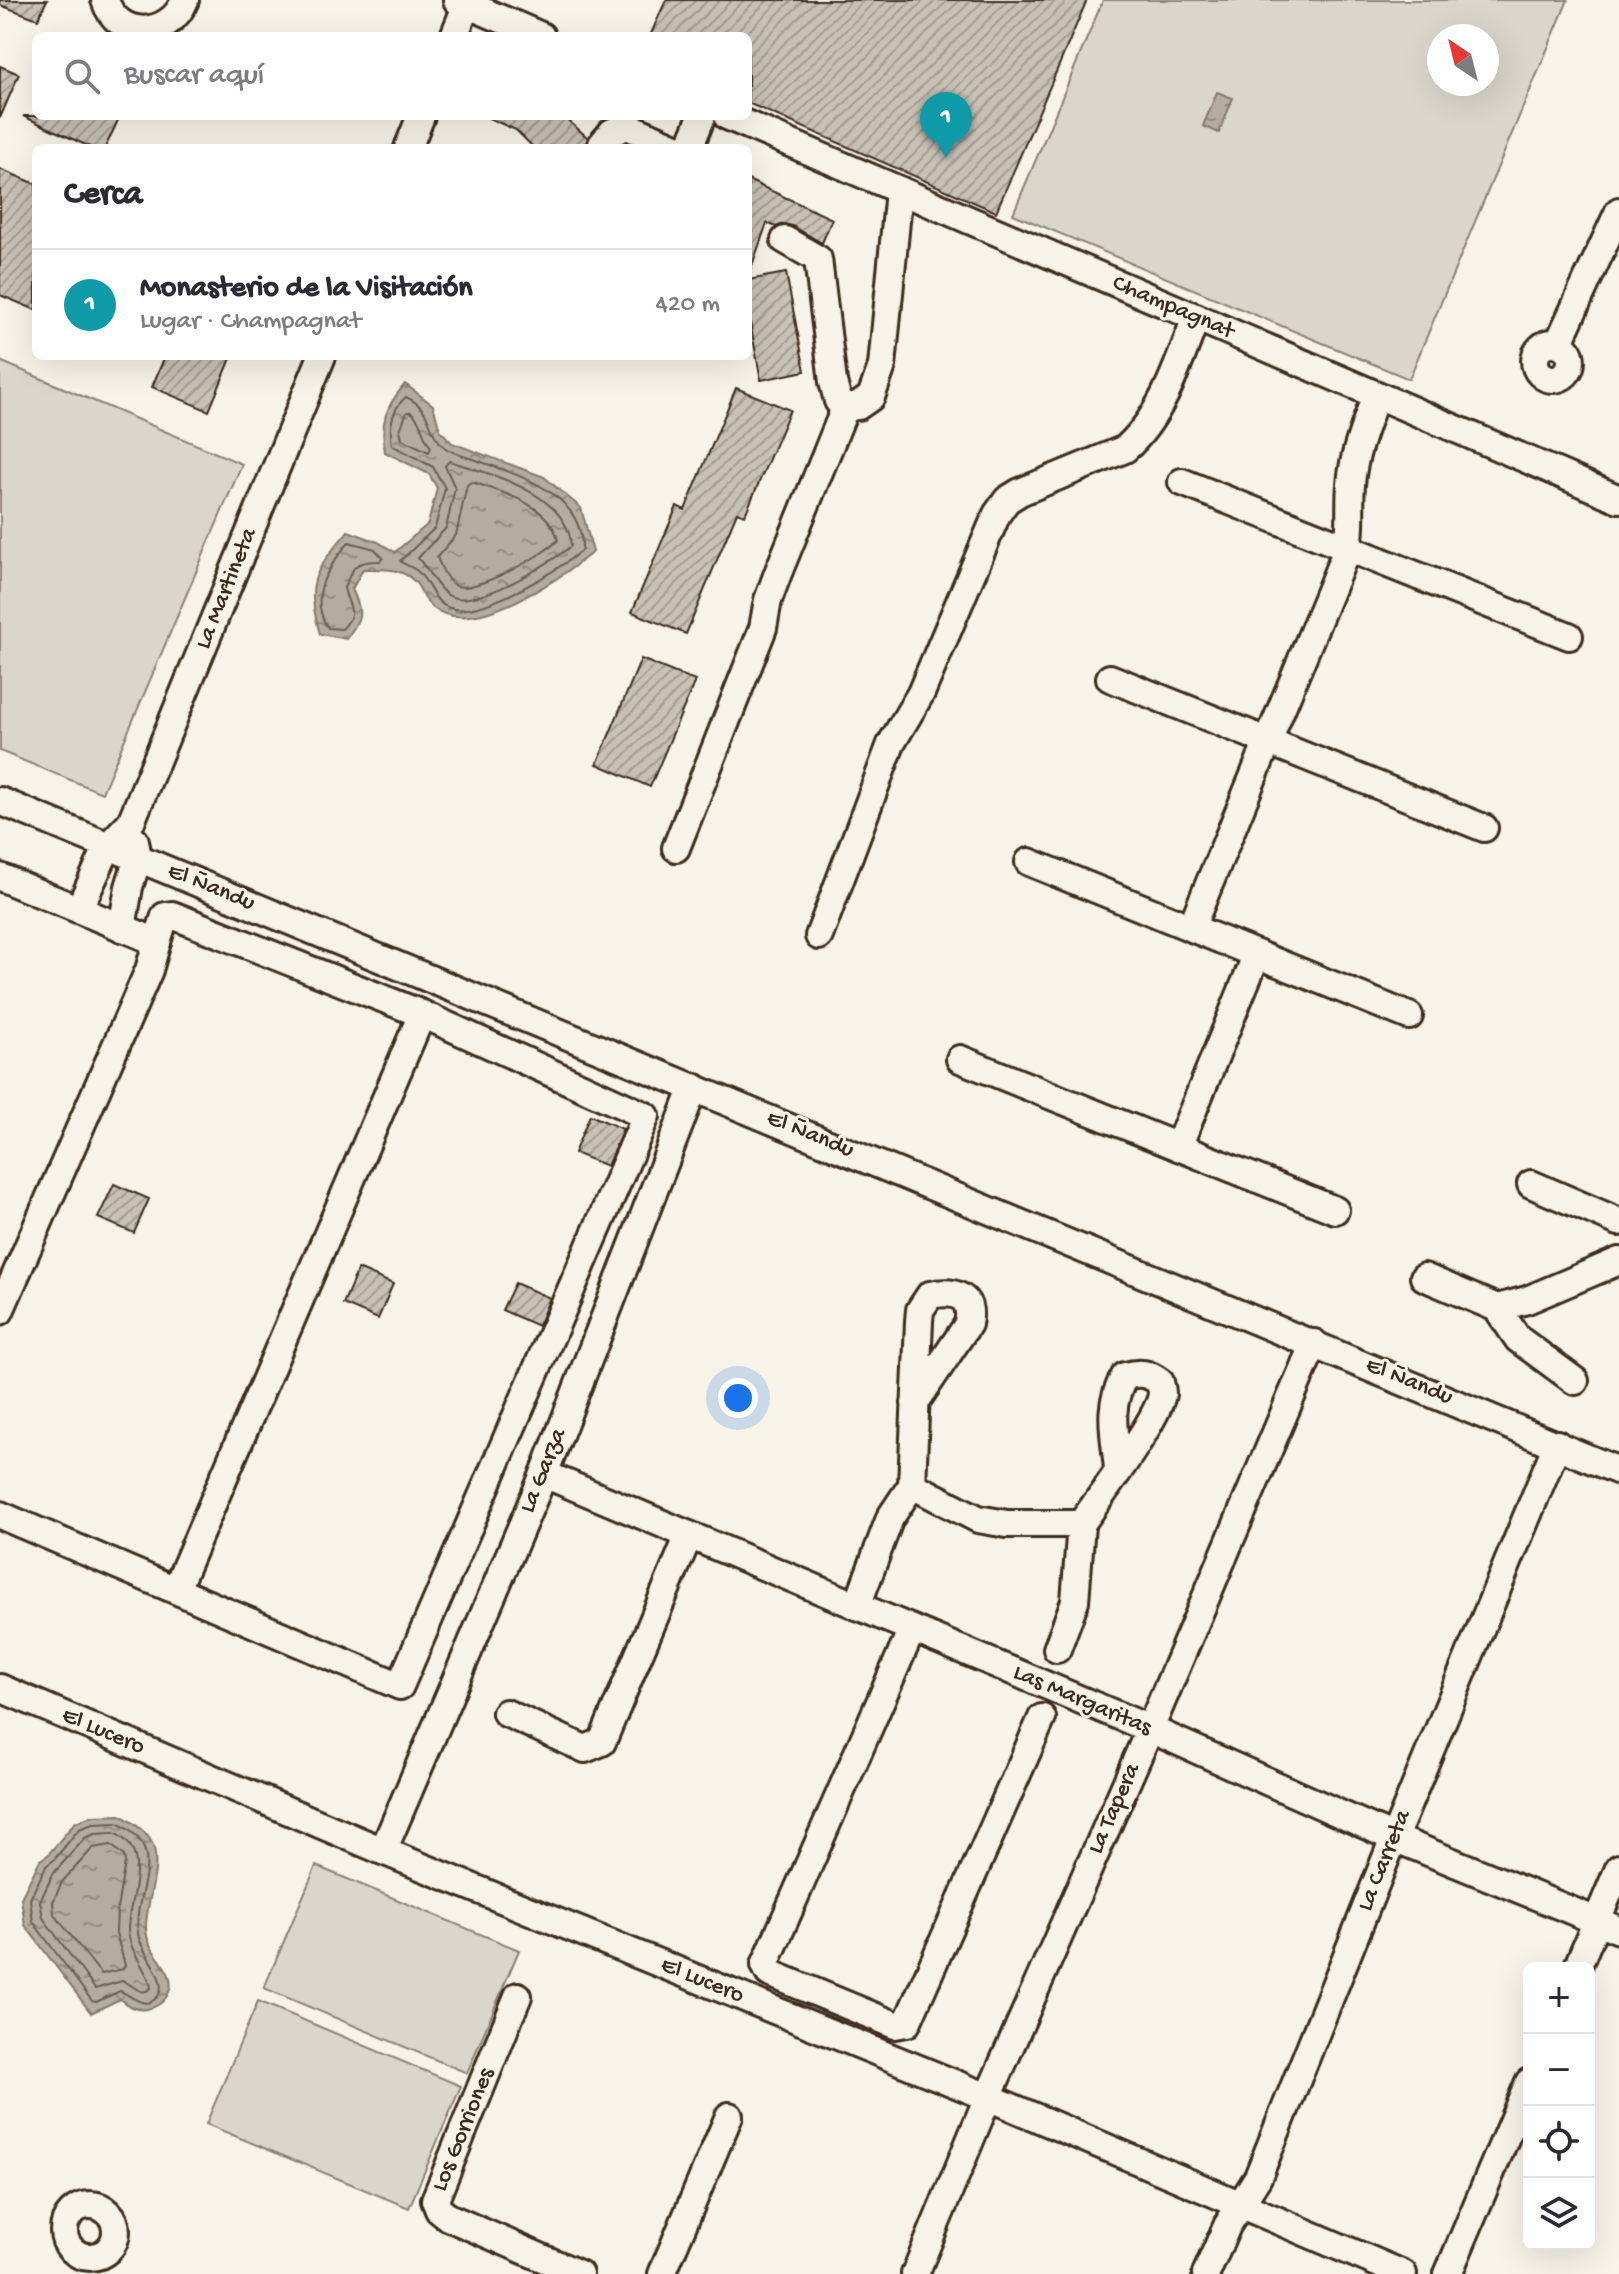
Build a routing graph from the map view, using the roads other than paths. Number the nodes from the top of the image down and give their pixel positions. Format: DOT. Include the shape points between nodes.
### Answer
graph roads {
  1 [pos="105,0"];
  2 [pos="185,0"];
  3 [pos="462,2"];
  4 [pos="455,32"];
  5 [pos="532,32"];
  6 [pos="419,120"];
  7 [pos="700,120"];
  8 [pos="736,120"];
  9 [pos="410,144"];
  10 [pos="602,144"];
  11 [pos="669,144"];
  12 [pos="691,144"];
  13 [pos="899,190"];
  14 [pos="1619,211"];
  15 [pos="785,240"];
  16 [pos="1196,317"];
  17 [pos="1558,344"];
  18 [pos="320,360"];
  19 [pos="1376,395"];
  20 [pos="845,408"];
  21 [pos="1182,482"];
  22 [pos="1619,499"];
  23 [pos="1348,547"];
  24 [pos="1569,636"];
  25 [pos="1110,678"];
  26 [pos="1268,743"];
  27 [pos="0,801"];
  28 [pos="131,822"];
  29 [pos="1484,828"];
  30 [pos="108,846"];
  31 [pos="676,848"];
  32 [pos="138,858"];
  33 [pos="1029,862"];
  34 [pos="0,877"];
  35 [pos="79,909"];
  36 [pos="122,928"];
  37 [pos="1191,928"];
  38 [pos="819,936"];
  39 [pos="157,942"];
  40 [pos="1257,954"];
  41 [pos="422,1014"];
  42 [pos="1409,1016"];
  43 [pos="960,1059"];
  44 [pos="694,1087"];
  45 [pos="1178,1147"];
  46 [pos="1531,1184"];
  47 [pos="1335,1210"];
  48 [pos="1619,1222"];
  49 [pos="1619,1261"];
  50 [pos="1424,1277"];
  51 [pos="1497,1308"];
  52 [pos="0,1311"];
  53 [pos="1314,1343"];
  54 [pos="1575,1381"];
  55 [pos="915,1403"];
  56 [pos="1557,1444"];
  57 [pos="1118,1469"];
  58 [pos="1619,1471"];
  59 [pos="544,1474"];
  60 [pos="912,1485"];
  61 [pos="0,1515"];
  62 [pos="1081,1524"];
  63 [pos="689,1535"];
  64 [pos="176,1589"];
  65 [pos="857,1606"];
  66 [pos="912,1629"];
  67 [pos="1057,1649"];
  68 [pos="0,1688"];
  69 [pos="506,1713"];
  70 [pos="1042,1718"];
  71 [pos="1150,1729"];
  72 [pos="1394,1838"];
  73 [pos="383,1851"];
  74 [pos="1619,1868"];
  75 [pos="1608,1925"];
  76 [pos="1581,1962"];
  77 [pos="518,1996"];
  78 [pos="1523,2096"];
  79 [pos="988,2097"];
  80 [pos="729,2116"];
  81 [pos="1241,2206"];
  82 [pos="579,2274"];
  83 [pos="662,2274"];
  84 [pos="915,2274"];
  85 [pos="1206,2274"];
  86 [pos="1403,2274"];
  87 [pos="1448,2274"];
  1 -- 2 [label="street" via="116,19 141,31 167,24"];
  3 -- 4 [label="street"];
  3 -- 5 [label="street"];
  6 -- 9 [label="street"];
  7 -- 12 [label="street"];
  8 -- 13 [label="street, Champagnat"];
  10 -- 11 [label="street" via="627,126"];
  13 -- 16 [label="street, Champagnat"];
  13 -- 20 [label="street" via="882,366 871,397"];
  14 -- 17 [label="street"];
  15 -- 20 [label="street" via="818,259 833,382"];
  16 -- 19 [label="street, Champagnat"];
  16 -- 38 [label="street" via="1138,438 1125,449 1020,492 997,514 921,693 891,744"];
  18 -- 28 [label="street, La Martineta"];
  19 -- 22 [label="street, Champagnat"];
  19 -- 23 [label="street" via="1354,462"];
  20 -- 31 [label="street"];
  21 -- 23 [label="street"];
  23 -- 24 [label="street"];
  23 -- 26 [label="street"];
  25 -- 26 [label="street"];
  26 -- 29 [label="street"];
  26 -- 37 [label="street"];
  27 -- 30 [label="street, El Ñandu"];
  28 -- 30 [label="street"];
  28 -- 32 [label="street"];
  30 -- 32 [label="street, El Ñandu"];
  30 -- 35 [label="street"];
  32 -- 36 [label="street"];
  32 -- 44 [label="street, El Ñandu"];
  33 -- 37 [label="street"];
  34 -- 35 [label="street"];
  35 -- 36 [label="street"];
  36 -- 39 [label="street"];
  37 -- 40 [label="street"];
  39 -- 41 [label="street" via="165,916 172,915"];
  39 -- 52 [label="street"];
  40 -- 42 [label="street"];
  40 -- 45 [label="street"];
  41 -- 64 [label="street"];
  41 -- 64 [label="street" via="646,1116 400,1686"];
  43 -- 45 [label="street"];
  44 -- 53 [label="street, El Ñandu"];
  44 -- 59 [label="street, La Garza"];
  45 -- 47 [label="street"];
  46 -- 48 [label="street"];
  49 -- 51 [label="street"];
  50 -- 51 [label="street"];
  51 -- 54 [label="street" via="1518,1339"];
  53 -- 56 [label="street, El Ñandu"];
  53 -- 71 [label="street, La Tapera"];
  55 -- 60 [label="street"];
  56 -- 58 [label="street, El Ñandu"];
  56 -- 72 [label="street, La Carreta"];
  57 -- 62 [label="street"];
  59 -- 63 [label="street, Las Margaritas"];
  59 -- 73 [label="street, La Garza"];
  60 -- 62 [label="street" via="978,1519"];
  60 -- 65 [label="street" via="890,1518"];
  61 -- 64 [label="street"];
  62 -- 67 [label="street" via="1075,1601"];
  63 -- 65 [label="street, Las Margaritas"];
  63 -- 69 [label="street" via="602,1742 585,1749"];
  65 -- 66 [label="street, Las Margaritas"];
  66 -- 70 [label="street" via="765,1965 769,1973 895,2025 907,2023"];
  66 -- 71 [label="street, Las Margaritas"];
  68 -- 73 [label="street, El Lucero"];
  71 -- 72 [label="street, Las Margaritas"];
  71 -- 79 [label="street, La Tapera"];
  72 -- 75 [label="street, Las Margaritas"];
  72 -- 81 [label="street, La Carreta" via="1258,2177"];
  73 -- 79 [label="street, El Lucero"];
  74 -- 75 [label="street"];
  75 -- 76 [label="street"];
  77 -- 82 [label="street, Los Gorriones" via="435,2200 448,2217"];
  78 -- 87 [label="street"];
  79 -- 81 [label="street, El Lucero"];
  79 -- 84 [label="street, La Tapera"];
  80 -- 83 [label="street"];
  81 -- 85 [label="street, La Carreta"];
  81 -- 86 [label="street, El Lucero"];
}
